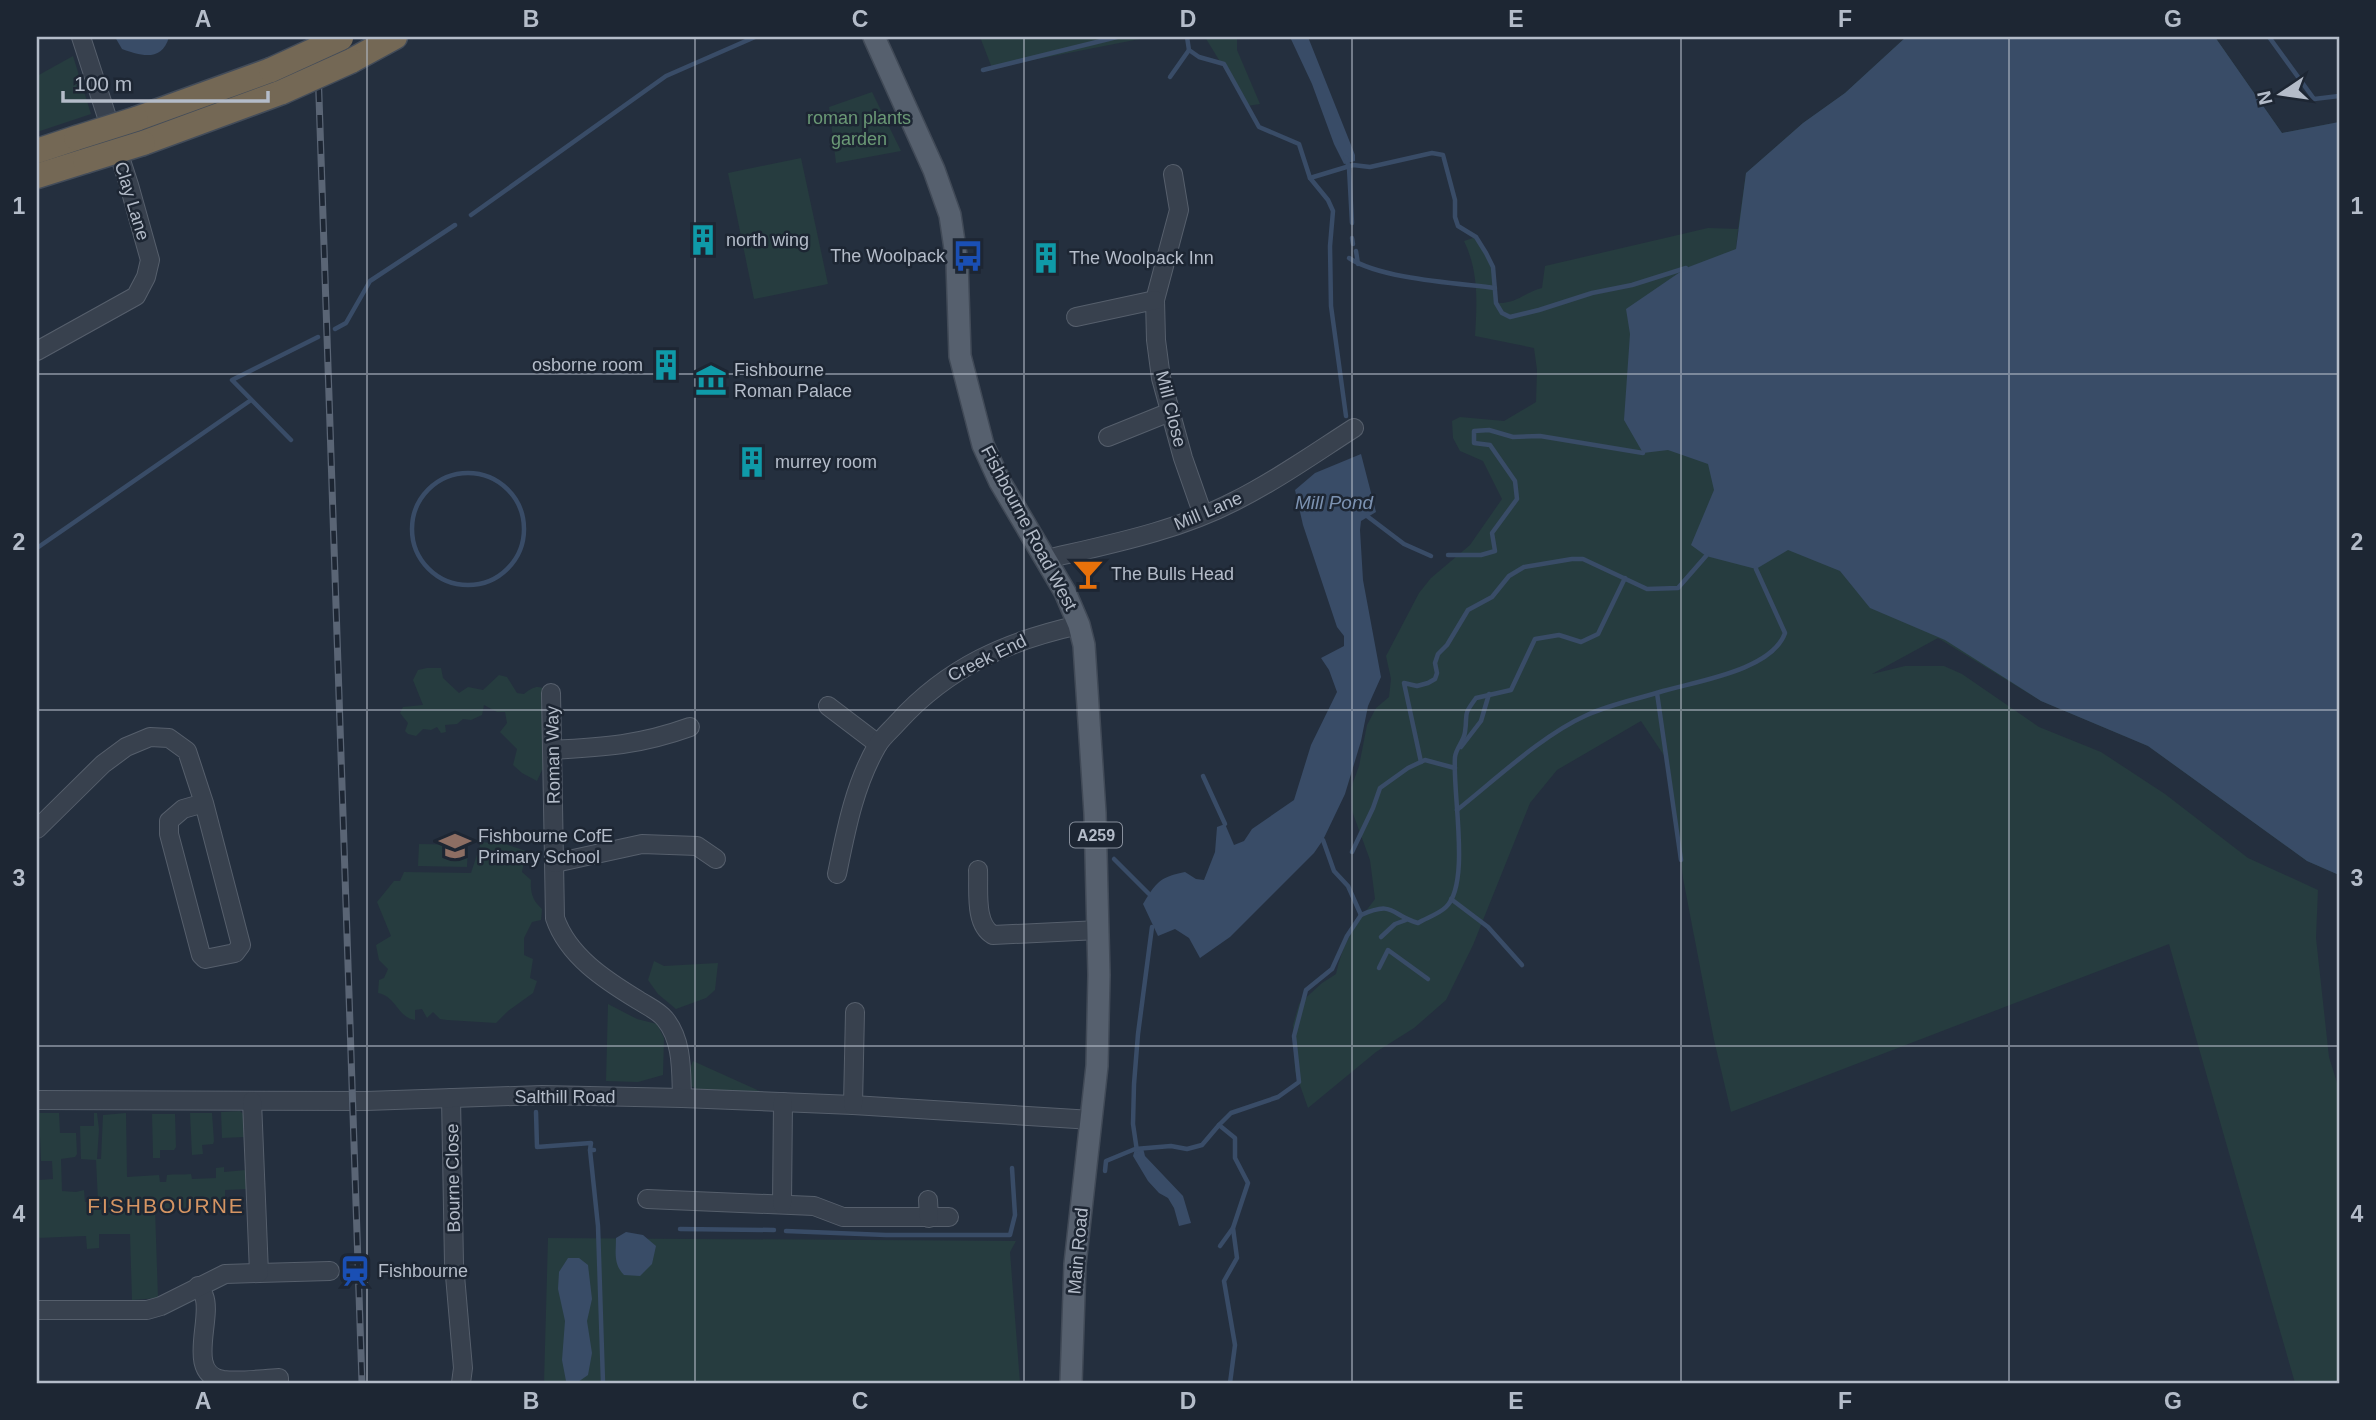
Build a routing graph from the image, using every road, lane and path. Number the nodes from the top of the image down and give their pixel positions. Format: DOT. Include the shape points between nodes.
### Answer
graph roads {
  1 [pos="81,37"];
  2 [pos="342,37"];
  3 [pos="395,37"];
  4 [pos="874,37"];
  5 [pos="81,150"];
  6 [pos="37,151"];
  7 [pos="1173,173"];
  8 [pos="37,176"];
  9 [pos="1155,300"];
  10 [pos="1076,317"];
  11 [pos="37,351"];
  12 [pos="1170,412"];
  13 [pos="1354,428"];
  14 [pos="1108,437"];
  15 [pos="1203,515"];
  16 [pos="1047,559"];
  17 [pos="1079,625"];
  18 [pos="551,693"];
  19 [pos="828,706"];
  20 [pos="690,727"];
  21 [pos="878,744"];
  22 [pos="552,750"];
  23 [pos="204,803"];
  24 [pos="37,829"];
  25 [pos="716,859"];
  26 [pos="555,863"];
  27 [pos="978,870"];
  28 [pos="837,874"];
  29 [pos="1099,930"];
  30 [pos="855,1012"];
  31 [pos="452,1098"];
  32 [pos="682,1098"];
  33 [pos="37,1100"];
  34 [pos="252,1101"];
  35 [pos="783,1102"];
  36 [pos="853,1105"];
  37 [pos="1092,1120"];
  38 [pos="647,1199"];
  39 [pos="782,1205"];
  40 [pos="949,1217"];
  41 [pos="330,1271"];
  42 [pos="259,1273"];
  43 [pos="198,1286"];
  44 [pos="37,1310"];
  45 [pos="279,1383"];
  46 [pos="461,1383"];
  47 [pos="1071,1383"];
  1 -- 11 [label="street, Clay Lane" via="150,260 136,296"];
  2 -- 5 [label="highway, bridge" via="271,70 136,119"];
  3 -- 5 [label="highway, bridge" via="282,92 143,143"];
  4 -- 16 [label="main road, Fishbourne Road West / A259" via="950,215 957,262 960,356 984,445 1000,482"];
  5 -- 6 [label="highway"];
  5 -- 8 [label="highway"];
  7 -- 9 [label="street, Mill Close" via="1178,210"];
  9 -- 10 [label="street"];
  9 -- 12 [label="street, Mill Close" via="1161,378"];
  12 -- 14 [label="street"];
  12 -- 15 [label="street, Mill Close"];
  13 -- 15 [label="street, Mill Lane" via="1279,476"];
  15 -- 16 [label="street, Mill Lane" via="1139,537"];
  16 -- 17 [label="main road, Fishbourne Road West / A259"];
  17 -- 21 [label="street, Creek End" via="1013,643 942,680"];
  17 -- 29 [label="main road, Fishbourne Road West / A259" via="1087,679"];
  18 -- 22 [label="street, Roman Way"];
  19 -- 21 [label="street"];
  20 -- 22 [label="street" via="614,746"];
  21 -- 28 [label="street, Creek End" via="850,810"];
  22 -- 26 [label="street, Roman Way"];
  23 -- 23 [label="street" via="241,945 235,953 205,960 169,834 169,821 183,809"];
  23 -- 24 [label="street" via="187,751 169,738 150,737 103,764"];
  25 -- 26 [label="street" via="697,846 642,844"];
  26 -- 32 [label="street, Roman Way" via="555,918 560,934 610,983 664,1017 681,1059"];
  27 -- 29 [label="street" via="981,921 993,935"];
  29 -- 37 [label="main road, Fishbourne Road West / A259"];
  30 -- 36 [label="street"];
  31 -- 32 [label="street, Salthill Road"];
  31 -- 34 [label="street, Salthill Road"];
  31 -- 46 [label="street, Bourne Close"];
  32 -- 35 [label="street, Salthill Road"];
  33 -- 34 [label="street, Salthill Road"];
  34 -- 42 [label="street"];
  35 -- 36 [label="street, Salthill Road"];
  35 -- 39 [label="street"];
  36 -- 37 [label="street, Salthill Road"];
  37 -- 47 [label="main road, Main Road / A259" via="1075,1264"];
  38 -- 39 [label="street"];
  39 -- 40 [label="street" via="814,1206 843,1217 929,1209"];
  41 -- 42 [label="street"];
  42 -- 43 [label="street" via="225,1274"];
  43 -- 44 [label="street" via="147,1310"];
  43 -- 45 [label="street" via="206,1308 202,1352 211,1375 220,1380 279,1378"];
}
